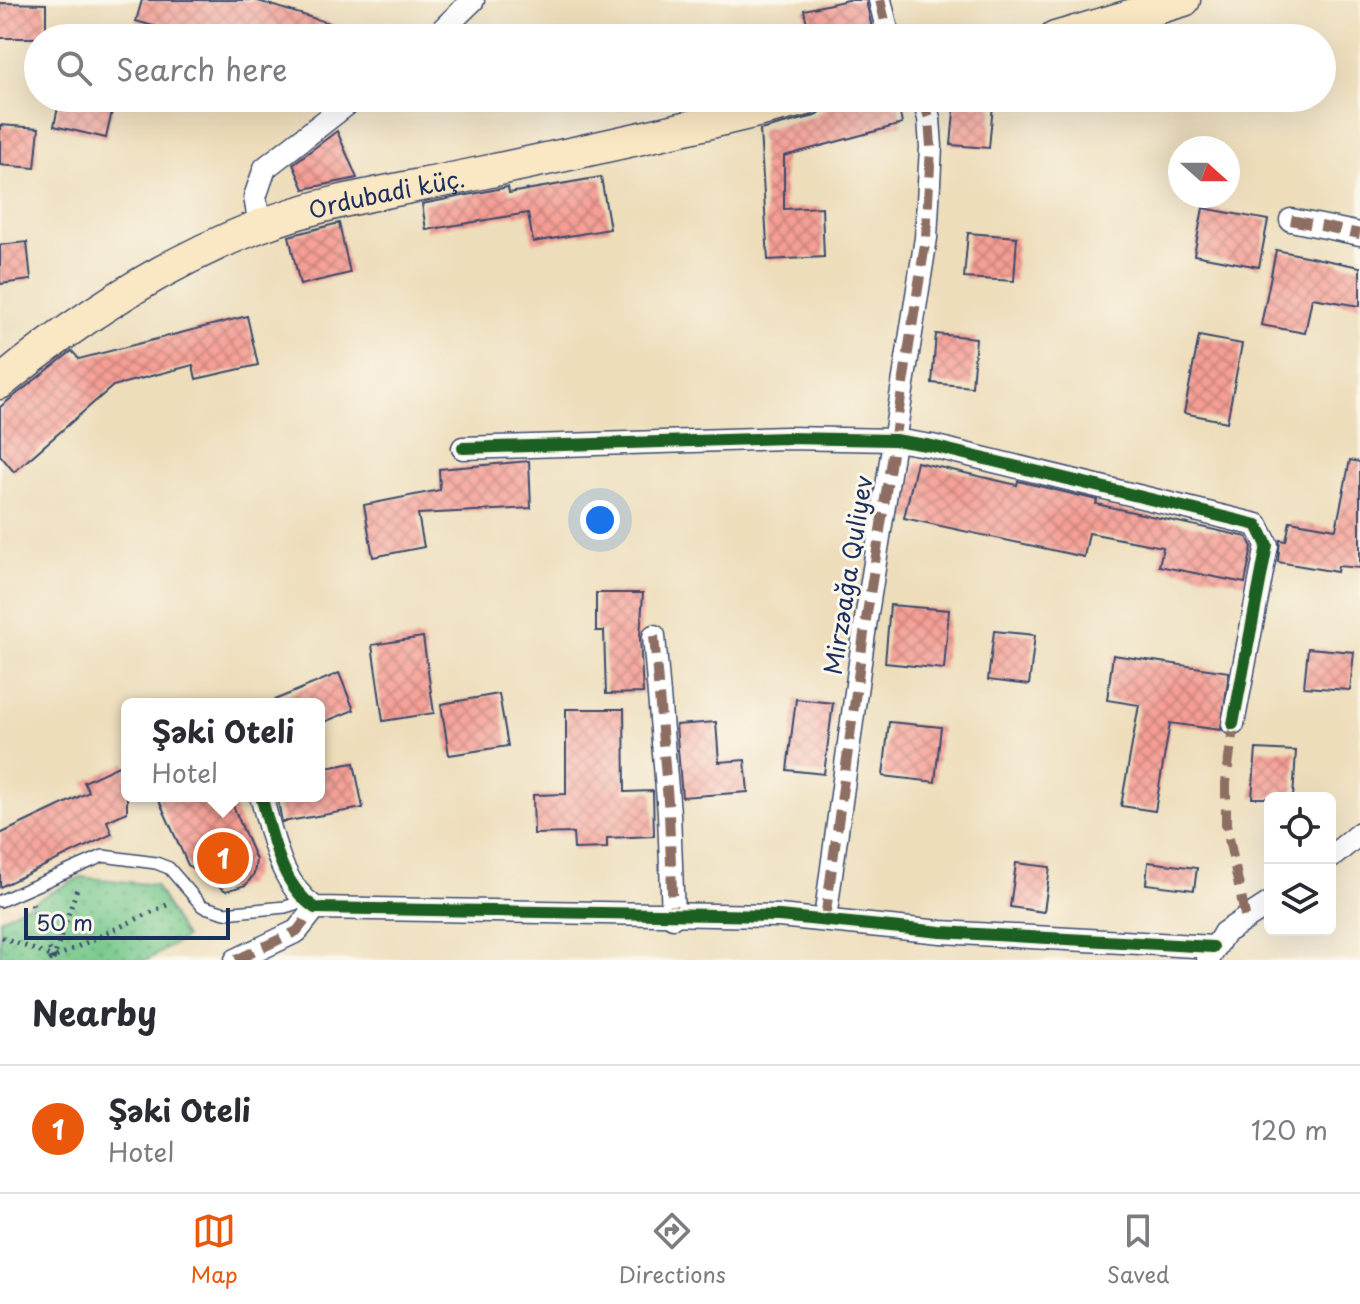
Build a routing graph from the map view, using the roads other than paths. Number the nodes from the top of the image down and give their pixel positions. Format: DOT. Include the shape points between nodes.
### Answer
graph roads {
  1 [pos="473,0"];
  2 [pos="880,0"];
  3 [pos="1184,0"];
  4 [pos="448,24"];
  5 [pos="886,24"];
  6 [pos="1103,24"];
  7 [pos="337,112"];
  8 [pos="752,112"];
  9 [pos="927,112"];
  10 [pos="1291,220"];
  11 [pos="260,226"];
  12 [pos="1360,234"];
  13 [pos="0,383"];
  14 [pos="895,440"];
  15 [pos="463,448"];
  16 [pos="654,636"];
  17 [pos="1233,724"];
  18 [pos="263,802"];
  19 [pos="1360,833"];
  20 [pos="1336,853"];
  21 [pos="0,901"];
  22 [pos="310,904"];
  23 [pos="1264,907"];
  24 [pos="673,917"];
  25 [pos="825,919"];
  26 [pos="1210,953"];
  27 [pos="236,960"];
  1 -- 4 [label="street"];
  2 -- 5 [label="street"];
  3 -- 6 [label="street"];
  7 -- 11 [label="street" via="265,168 255,197"];
  8 -- 11 [label="street, Ordubadi küç." via="328,205"];
  9 -- 14 [label="street, Mirzəağa Quliyev" via="931,147 926,238"];
  10 -- 12 [label="street"];
  11 -- 13 [label="street, Ordubadi küç." via="130,289"];
  14 -- 15 [label="street" via="786,438"];
  14 -- 17 [label="street" via="1257,525 1267,545"];
  14 -- 25 [label="street, Mirzəağa Quliyev"];
  16 -- 24 [label="street"];
  18 -- 22 [label="street" via="283,868"];
  19 -- 20 [label="street"];
  21 -- 22 [label="lane" via="103,856 169,868 202,906 225,913"];
  22 -- 24 [label="street"];
  22 -- 27 [label="street" via="297,931"];
  23 -- 26 [label="street" via="1224,933"];
  24 -- 25 [label="street"];
  25 -- 26 [label="street"];
}
